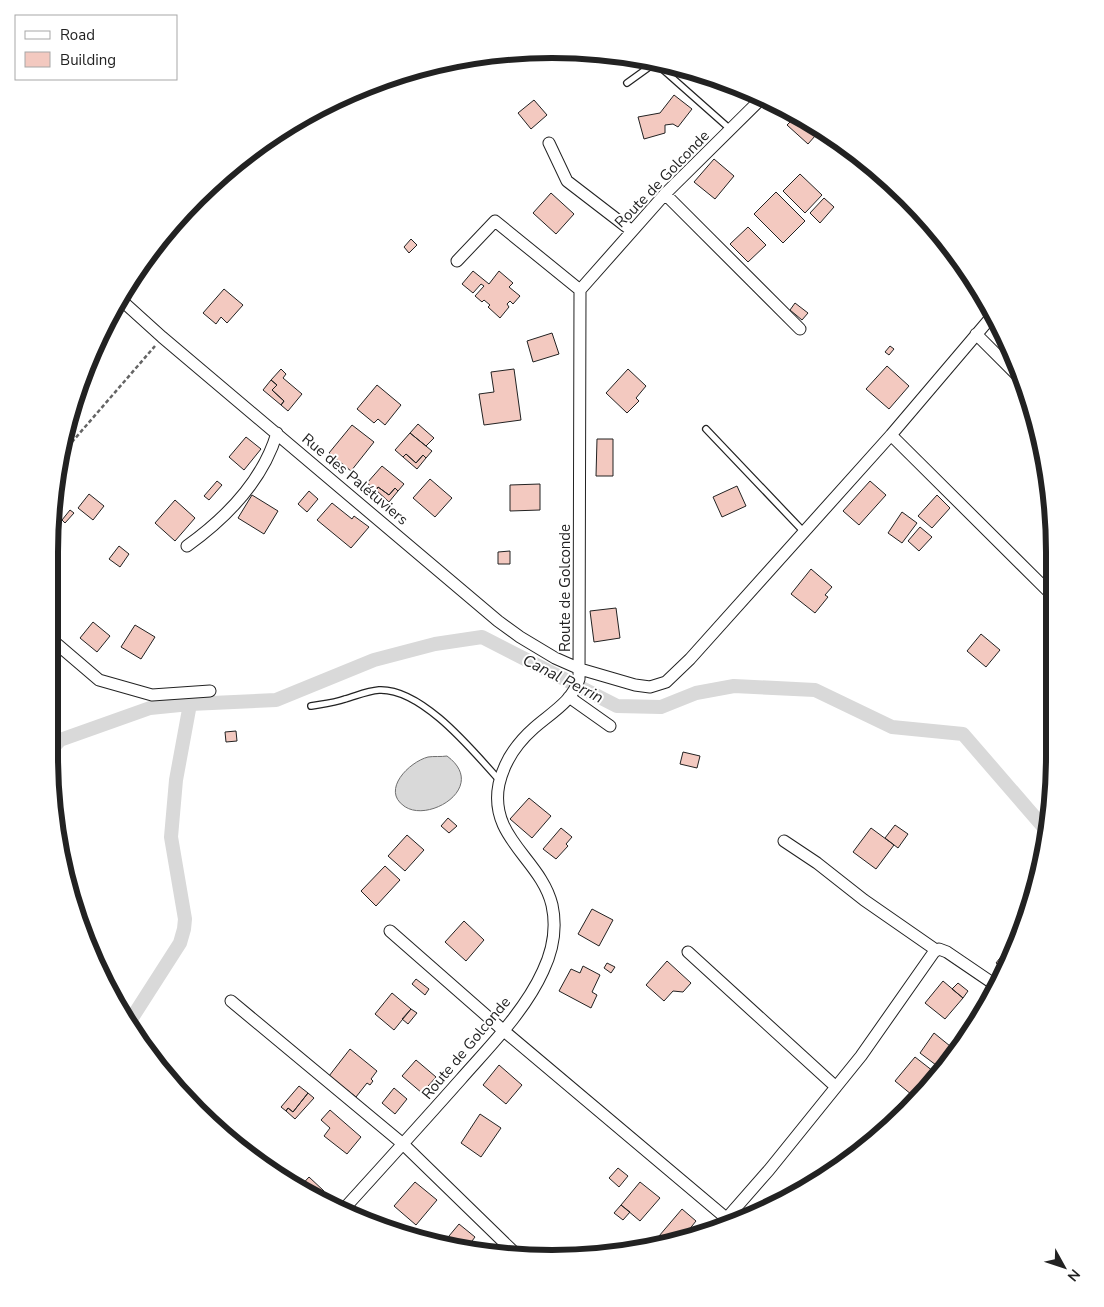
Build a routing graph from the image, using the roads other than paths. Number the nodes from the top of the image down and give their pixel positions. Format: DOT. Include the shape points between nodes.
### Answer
graph roads {
  1 [pos="649,67"];
  2 [pos="662,70"];
  3 [pos="627,83"];
  4 [pos="757,102"];
  5 [pos="730,129"];
  6 [pos="549,143"];
  7 [pos="665,194"];
  8 [pos="632,231"];
  9 [pos="457,261"];
  10 [pos="580,290"];
  11 [pos="125,303"];
  12 [pos="989,320"];
  13 [pos="800,329"];
  14 [pos="976,334"];
  15 [pos="1011,368"];
  16 [pos="706,429"];
  17 [pos="277,433"];
  18 [pos="891,435"];
  19 [pos="804,532"];
  20 [pos="187,546"];
  21 [pos="1046,589"];
  22 [pos="58,645"];
  23 [pos="580,669"];
  24 [pos="210,691"];
  25 [pos="569,697"];
  26 [pos="311,706"];
  27 [pos="610,726"];
  28 [pos="500,781"];
  29 [pos="784,841"];
  30 [pos="390,931"];
  31 [pos="936,950"];
  32 [pos="688,952"];
  33 [pos="991,982"];
  34 [pos="230,1001"];
  35 [pos="504,1031"];
  36 [pos="836,1087"];
  37 [pos="402,1144"];
  38 [pos="347,1205"];
  39 [pos="733,1215"];
  40 [pos="722,1219"];
  41 [pos="509,1247"];
  1 -- 3 [label="lane"];
  2 -- 5 [label="lane"];
  4 -- 5 [label="street, Route de Golconde"];
  5 -- 7 [label="street, Route de Golconde"];
  6 -- 8 [label="street" via="567,181"];
  7 -- 8 [label="street, Route de Golconde"];
  7 -- 13 [label="street"];
  8 -- 10 [label="street, Route de Golconde"];
  9 -- 10 [label="street" via="495,221"];
  10 -- 23 [label="street, Route de Golconde"];
  11 -- 17 [label="street, Rue des Palétuviers"];
  12 -- 14 [label="street, Rue des Palétuviers"];
  14 -- 15 [label="street"];
  14 -- 18 [label="street, Rue des Palétuviers"];
  16 -- 19 [label="lane"];
  17 -- 20 [label="street" via="271,453 234,506 210,530"];
  17 -- 23 [label="street, Rue des Palétuviers" via="498,621 532,645"];
  18 -- 19 [label="street, Rue des Palétuviers"];
  18 -- 21 [label="street"];
  19 -- 23 [label="street, Rue des Palétuviers" via="666,682 642,686"];
  22 -- 24 [label="street" via="100,680 152,695"];
  23 -- 25 [label="street, Route de Golconde" via="578,684"];
  25 -- 27 [label="street"];
  25 -- 28 [label="street, Route de Golconde" via="510,755"];
  26 -- 28 [label="lane" via="377,690 405,695 446,724"];
  28 -- 35 [label="street, Route de Golconde" via="497,799 501,823 547,894 553,911 554,933 543,973"];
  29 -- 31 [label="street"];
  30 -- 35 [label="street"];
  31 -- 33 [label="street" via="957,957"];
  31 -- 36 [label="street"];
  32 -- 36 [label="street"];
  34 -- 37 [label="street"];
  35 -- 37 [label="street, Route de Golconde"];
  35 -- 40 [label="street"];
  36 -- 39 [label="street"];
  37 -- 38 [label="street, Route de Golconde"];
  37 -- 41 [label="street"];
}
